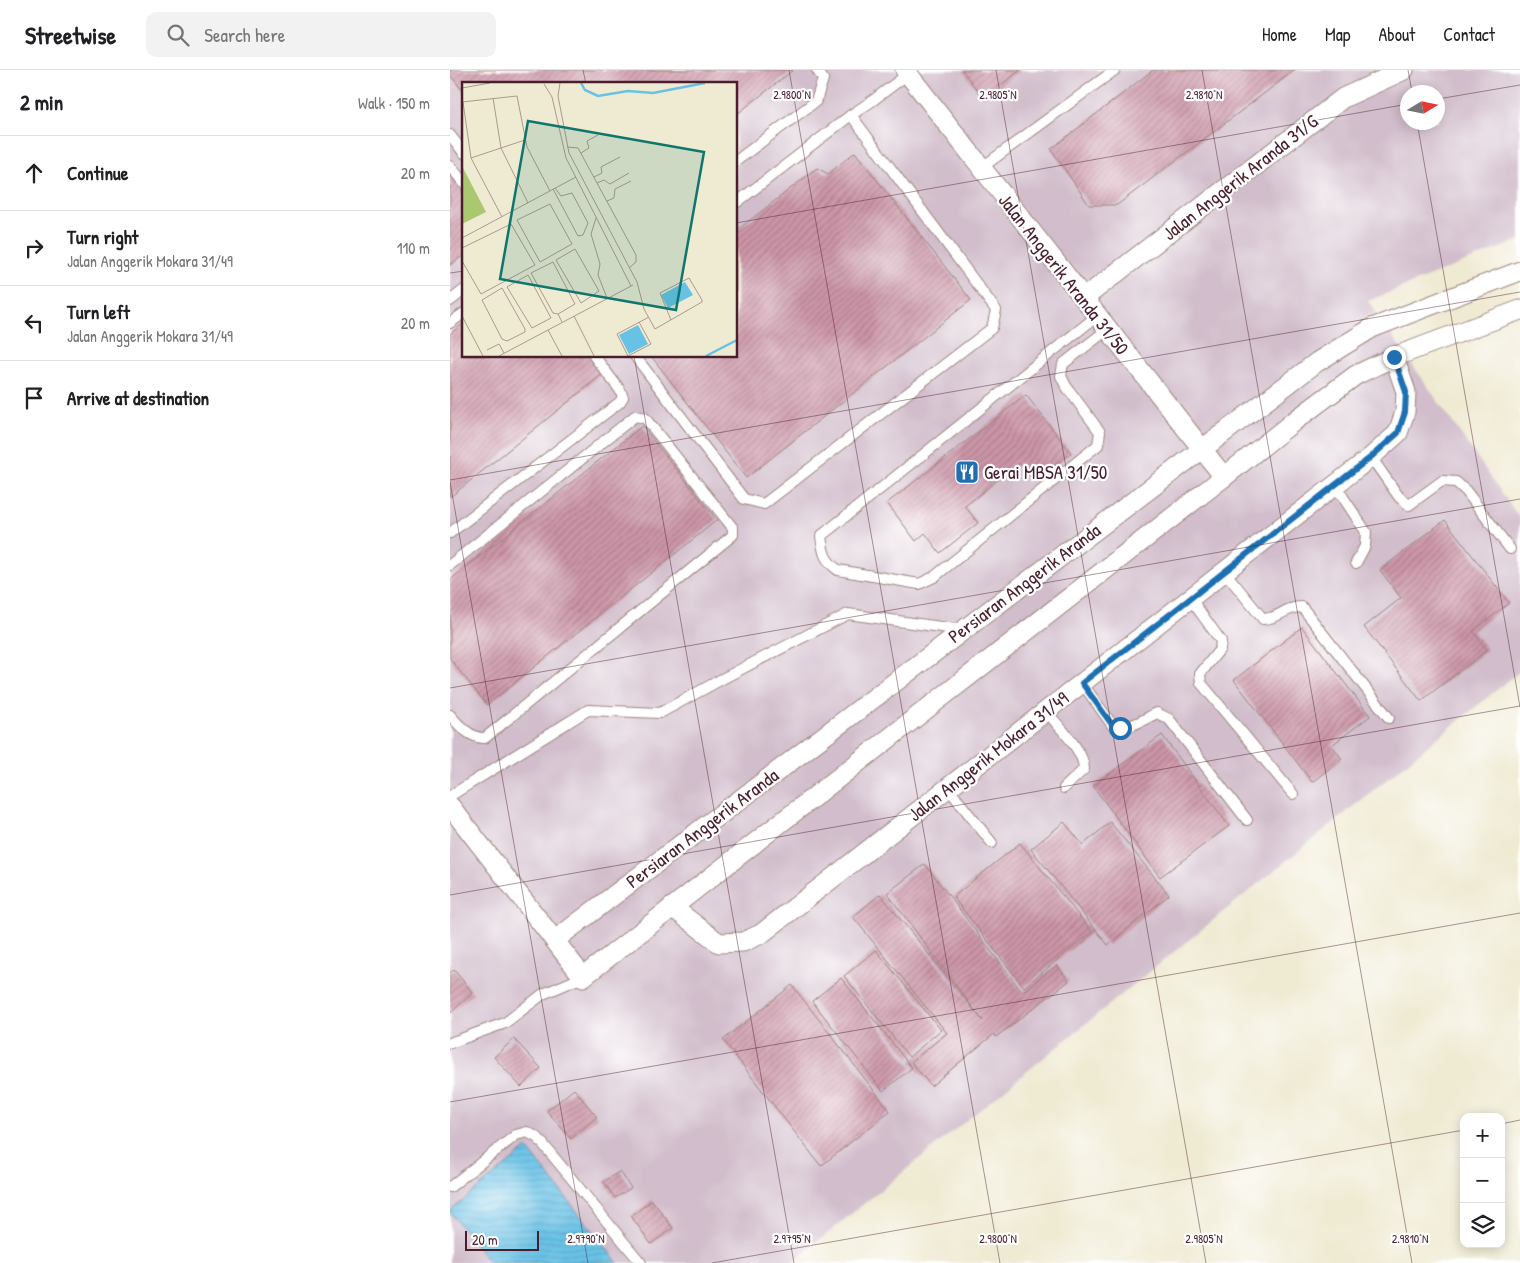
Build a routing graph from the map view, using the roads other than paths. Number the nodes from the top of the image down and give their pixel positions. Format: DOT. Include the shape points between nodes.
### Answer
graph roads {
  1 [pos="817,70"];
  2 [pos="1115,70"];
  3 [pos="1396,71"];
  4 [pos="906,72"];
  5 [pos="851,115"];
  6 [pos="450,135"];
  7 [pos="462,150"];
  8 [pos="738,159"];
  9 [pos="450,166"];
  10 [pos="981,168"];
  11 [pos="462,181"];
  12 [pos="738,201"];
  13 [pos="1520,271"];
  14 [pos="462,292"];
  15 [pos="1084,298"];
  16 [pos="450,301"];
  17 [pos="1520,310"];
  18 [pos="462,314"];
  19 [pos="1103,322"];
  20 [pos="450,323"];
  21 [pos="1394,357"];
  22 [pos="596,358"];
  23 [pos="637,358"];
  24 [pos="1201,448"];
  25 [pos="1371,457"];
  26 [pos="1224,477"];
  27 [pos="1335,485"];
  28 [pos="450,533"];
  29 [pos="1510,549"];
  30 [pos="1356,563"];
  31 [pos="450,565"];
  32 [pos="1224,571"];
  33 [pos="1190,598"];
  34 [pos="962,630"];
  35 [pos="1082,683"];
  36 [pos="1046,711"];
  37 [pos="1389,718"];
  38 [pos="452,722"];
  39 [pos="948,788"];
  40 [pos="1064,788"];
  41 [pos="1293,794"];
  42 [pos="450,796"];
  43 [pos="450,806"];
  44 [pos="1246,820"];
  45 [pos="992,843"];
  46 [pos="672,907"];
  47 [pos="555,940"];
  48 [pos="583,976"];
  49 [pos="450,1043"];
  50 [pos="450,1187"];
  51 [pos="641,1263"];
  1 -- 8 [label="lane" via="823,79 816,100"];
  2 -- 10 [label="lane"];
  3 -- 15 [label="street, Jalan Anggerik Aranda 31/G" via="1343,98"];
  4 -- 5 [label="lane"];
  4 -- 10 [label="street, Jalan Anggerik Aranda 31/50"];
  5 -- 12 [label="lane"];
  5 -- 23 [label="lane" via="996,310 992,328 764,504 744,499"];
  6 -- 7 [label="lane"];
  9 -- 11 [label="lane"];
  10 -- 15 [label="street, Jalan Anggerik Aranda 31/50"];
  13 -- 24 [label="street, Persiaran Anggerik Aranda" via="1372,328 1317,362"];
  14 -- 16 [label="lane"];
  15 -- 19 [label="street, Jalan Anggerik Aranda 31/50"];
  17 -- 21 [label="street, Persiaran Anggerik Aranda"];
  18 -- 20 [label="lane"];
  19 -- 19 [label="lane" via="1063,364 1061,376 1100,432 1098,445 934,576 919,584 838,570 830,564 823,553 821,536"];
  19 -- 24 [label="street, Jalan Anggerik Aranda 31/50"];
  21 -- 25 [label="street, Jalan Anggerik Mokara 31/49" via="1406,392 1405,412 1398,433"];
  21 -- 26 [label="street, Persiaran Anggerik Aranda" via="1356,376"];
  22 -- 28 [label="lane" via="620,390 623,397 620,402"];
  24 -- 26 [label="street, Jalan Anggerik Aranda 31/50"];
  24 -- 34 [label="street, Persiaran Anggerik Aranda"];
  25 -- 27 [label="street, Jalan Anggerik Mokara 31/49"];
  25 -- 29 [label="lane" via="1399,497 1409,505 1442,481 1456,482"];
  26 -- 46 [label="street, Persiaran Anggerik Aranda"];
  27 -- 30 [label="lane" via="1366,532 1365,546"];
  27 -- 32 [label="street, Jalan Anggerik Mokara 31/49"];
  31 -- 38 [label="lane" via="635,416 645,418 734,528 733,535 485,738 478,738"];
  32 -- 33 [label="street, Jalan Anggerik Mokara 31/49"];
  32 -- 37 [label="lane" via="1262,619 1271,619 1292,607 1302,607"];
  33 -- 35 [label="street, Jalan Anggerik Mokara 31/49"];
  33 -- 41 [label="lane" via="1221,641 1220,649 1200,674 1201,683"];
  34 -- 42 [label="lane" via="848,614 660,713 588,710"];
  34 -- 47 [label="street, Persiaran Anggerik Aranda"];
  35 -- 36 [label="street, Jalan Anggerik Mokara 31/49"];
  35 -- 44 [label="lane" via="1113,726 1127,727 1157,712 1169,720"];
  36 -- 39 [label="street, Jalan Anggerik Mokara 31/49"];
  36 -- 40 [label="lane" via="1084,762 1084,768"];
  39 -- 45 [label="lane"];
  39 -- 46 [label="street, Jalan Anggerik Mokara 31/49" via="761,934 742,942 719,943"];
  43 -- 47 [label="street"];
  46 -- 48 [label="street, Persiaran Anggerik Aranda"];
  47 -- 48 [label="street"];
  48 -- 49 [label="lane" via="543,994 505,1023"];
  50 -- 51 [label="lane" via="516,1135 528,1132 538,1138"];
}
